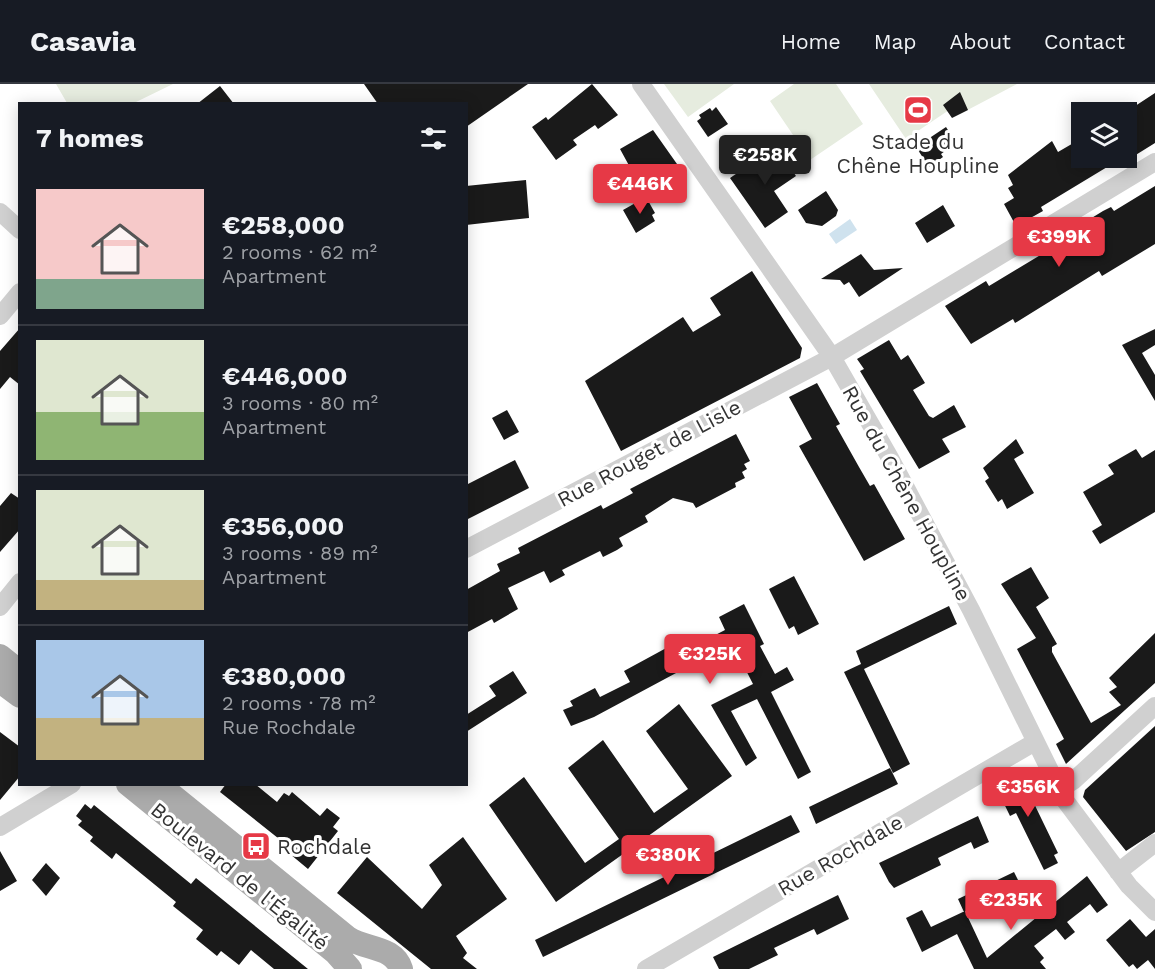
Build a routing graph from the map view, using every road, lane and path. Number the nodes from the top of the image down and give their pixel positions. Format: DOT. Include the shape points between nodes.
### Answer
graph roads {
  1 [pos="641,84"];
  2 [pos="1155,162"];
  3 [pos="0,212"];
  4 [pos="18,228"];
  5 [pos="18,294"];
  6 [pos="0,316"];
  7 [pos="832,357"];
  8 [pos="468,548"];
  9 [pos="18,584"];
  10 [pos="0,606"];
  11 [pos="0,656"];
  12 [pos="18,670"];
  13 [pos="0,681"];
  14 [pos="18,694"];
  15 [pos="1155,706"];
  16 [pos="1035,742"];
  17 [pos="69,786"];
  18 [pos="130,786"];
  19 [pos="160,786"];
  20 [pos="1059,790"];
  21 [pos="0,827"];
  22 [pos="1155,843"];
  23 [pos="1118,872"];
  24 [pos="1155,912"];
  25 [pos="378,950"];
  26 [pos="352,969"];
  27 [pos="401,969"];
  28 [pos="646,969"];
  1 -- 7 [label="street, Rue du Chêne Houpline"];
  2 -- 7 [label="street, Rue Rouget de Lisle"];
  3 -- 4 [label="street"];
  5 -- 6 [label="street"];
  7 -- 8 [label="street, Rue Rouget de Lisle"];
  7 -- 16 [label="street, Rue du Chêne Houpline" via="950,570"];
  9 -- 10 [label="street"];
  11 -- 12 [label="main road"];
  13 -- 14 [label="main road"];
  15 -- 20 [label="street"];
  16 -- 20 [label="street, Rue du Chêne Houpline"];
  16 -- 28 [label="street, Rue Rochdale"];
  17 -- 21 [label="street"];
  18 -- 26 [label="main road, Boulevard de l'Égalité"];
  19 -- 25 [label="main road, Boulevard de l'Égalité" via="348,938"];
  20 -- 23 [label="street, Rue du Chêne Houpline"];
  22 -- 23 [label="street"];
  23 -- 24 [label="street, Rue du Chêne Houpline"];
  25 -- 26 [label="main road" via="363,955"];
  25 -- 27 [label="main road, Boulevard de l'Égalité" via="393,956"];
}
